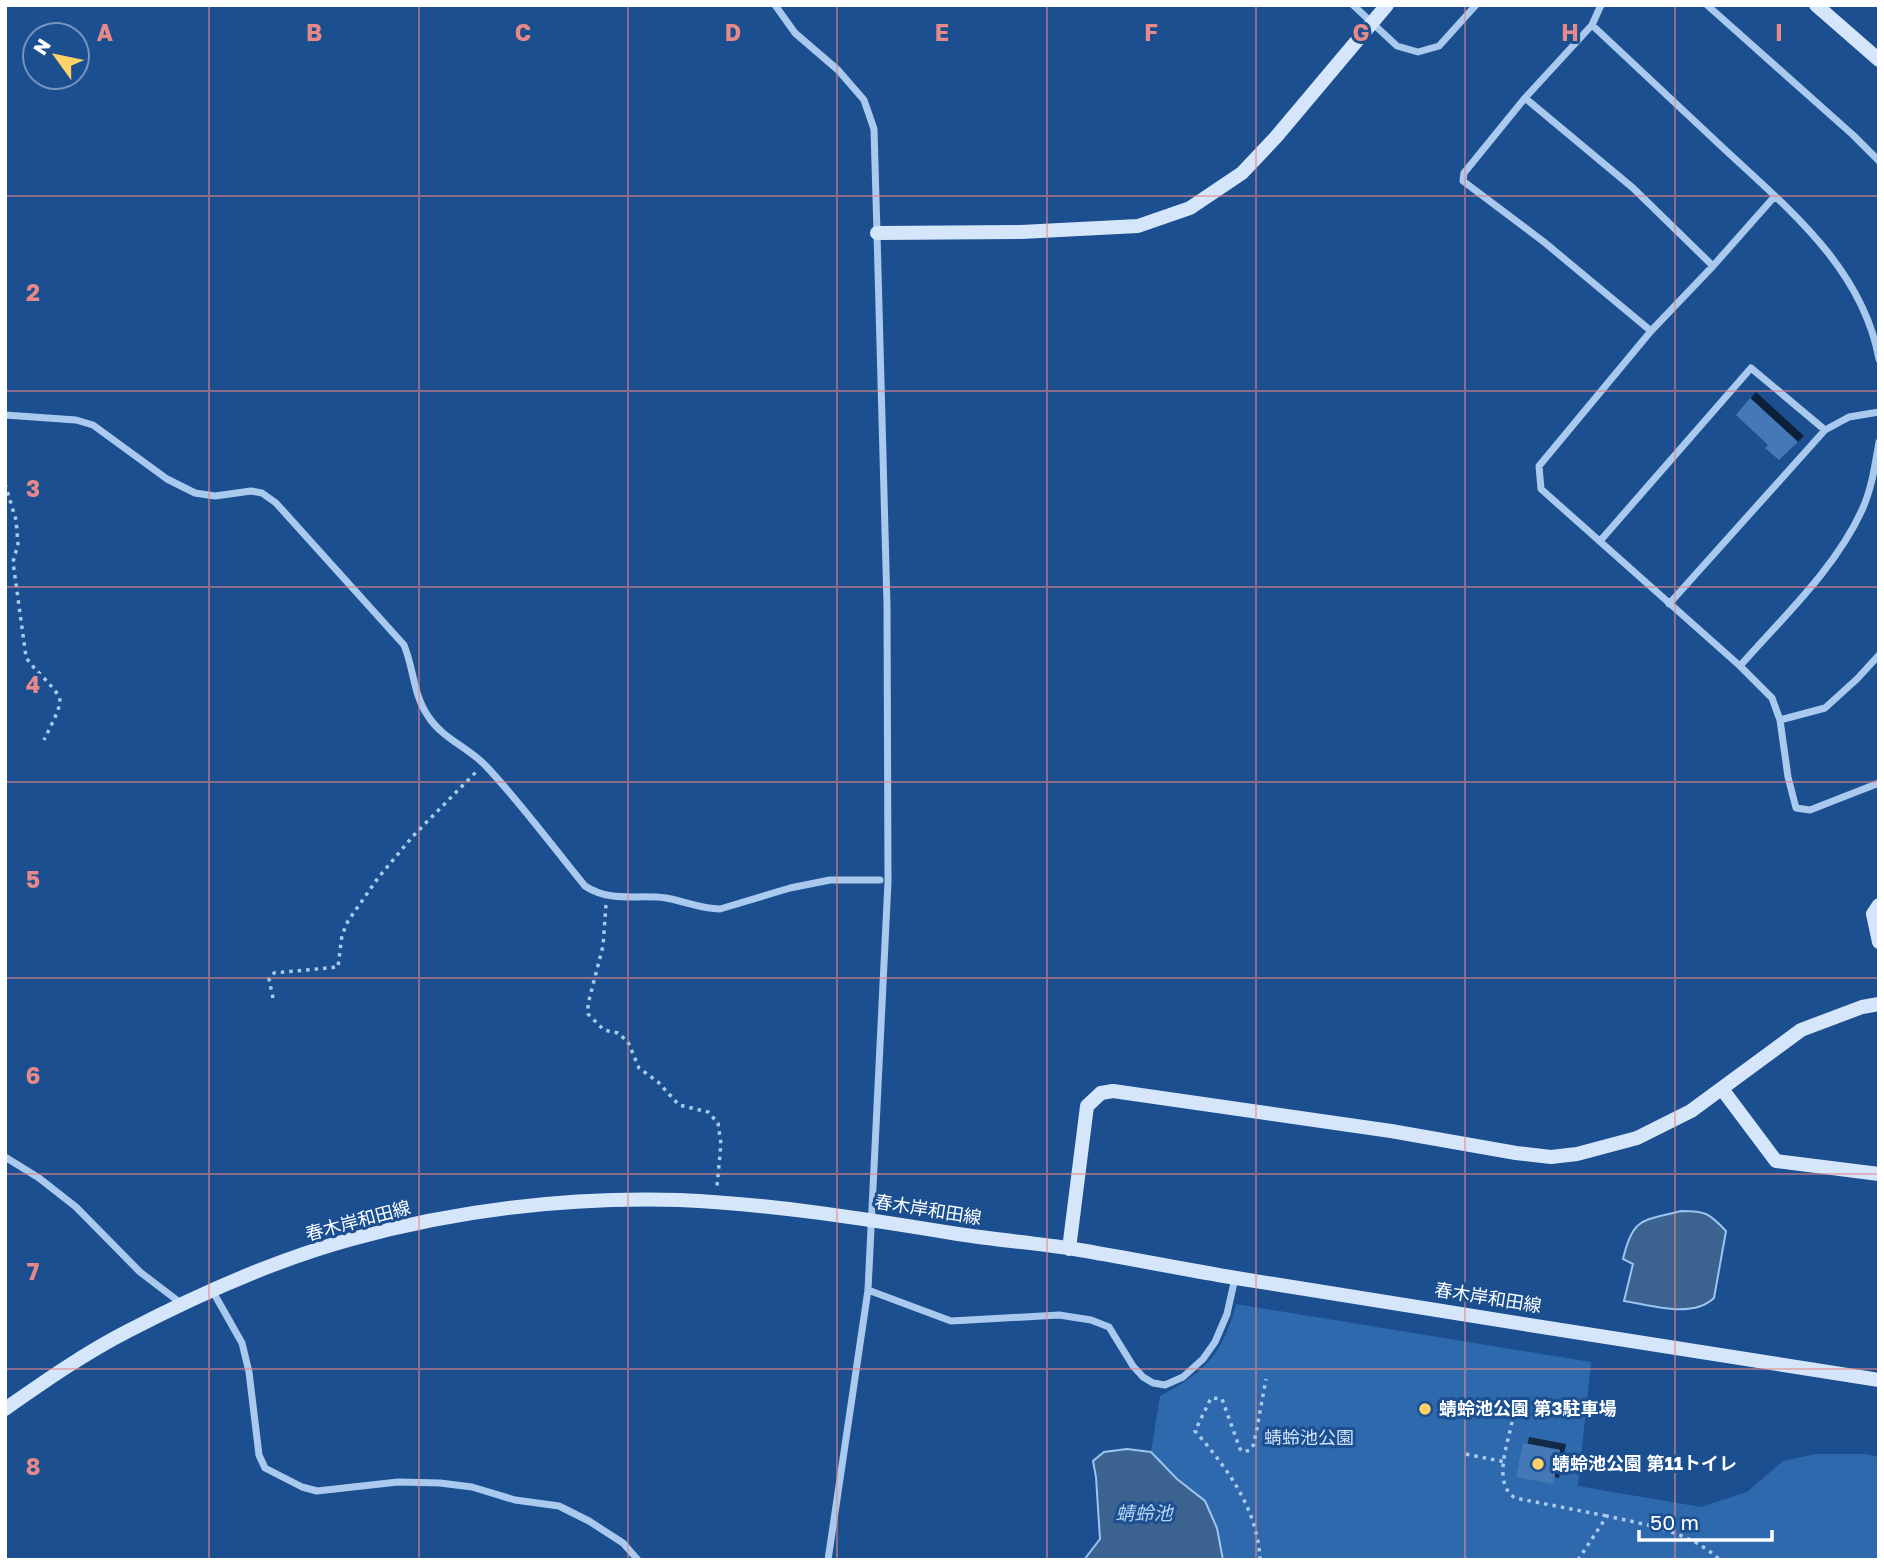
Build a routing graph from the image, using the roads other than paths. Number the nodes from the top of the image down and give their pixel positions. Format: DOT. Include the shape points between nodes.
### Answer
graph roads {
  1 [pos="775,5"];
  2 [pos="1353,5"];
  3 [pos="1387,5"];
  4 [pos="1476,5"];
  5 [pos="1601,5"];
  6 [pos="1707,5"];
  7 [pos="1816,5"];
  8 [pos="1373,22"];
  9 [pos="1592,25"];
  10 [pos="1879,60"];
  11 [pos="1525,98"];
  12 [pos="1879,161"];
  13 [pos="1774,196"];
  14 [pos="877,233"];
  15 [pos="1713,266"];
  16 [pos="1651,331"];
  17 [pos="1879,359"];
  18 [pos="1879,412"];
  19 [pos="5,415"];
  20 [pos="1825,430"];
  21 [pos="1879,442"];
  22 [pos="1600,541"];
  23 [pos="1669,604"];
  24 [pos="1879,655"];
  25 [pos="1740,666"];
  26 [pos="1780,720"];
  27 [pos="1879,783"];
  28 [pos="880,880"];
  29 [pos="1879,905"];
  30 [pos="1879,942"];
  31 [pos="1879,1004"];
  32 [pos="1722,1089"];
  33 [pos="5,1157"];
  34 [pos="1879,1174"];
  35 [pos="872,1220"];
  36 [pos="1069,1249"];
  37 [pos="1235,1278"];
  38 [pos="212,1290"];
  39 [pos="868,1290"];
  40 [pos="182,1305"];
  41 [pos="1879,1380"];
  42 [pos="5,1409"];
  43 [pos="638,1560"];
  44 [pos="828,1560"];
  1 -- 14 [label="street" via="795,33 864,100 874,129"];
  2 -- 8 [label="street"];
  3 -- 8 [label="main road"];
  4 -- 8 [label="street" via="1439,46 1418,52 1397,46"];
  5 -- 9 [label="street"];
  6 -- 12 [label="street"];
  7 -- 10 [label="main road"];
  8 -- 14 [label="main road" via="1242,173 1190,208 1138,226"];
  9 -- 11 [label="street"];
  9 -- 13 [label="street"];
  11 -- 15 [label="street" via="1633,188"];
  11 -- 16 [label="street" via="1464,173 1463,181"];
  13 -- 15 [label="street"];
  13 -- 17 [label="street" via="1815,235 1858,296"];
  14 -- 35 [label="street" via="887,605 888,882"];
  15 -- 16 [label="street"];
  16 -- 22 [label="street" via="1539,466 1541,489"];
  18 -- 20 [label="street" via="1849,417"];
  19 -- 28 [label="street" via="93,425 167,479 195,493 215,496 251,491 276,503 404,645 417,698 429,719 483,764 585,886 596,893 666,898 720,909 830,880"];
  20 -- 22 [label="street" via="1751,368"];
  20 -- 23 [label="street"];
  21 -- 25 [label="street" via="1873,480 1832,561"];
  22 -- 23 [label="street"];
  23 -- 25 [label="street"];
  24 -- 26 [label="street" via="1825,708"];
  25 -- 26 [label="street" via="1772,698"];
  26 -- 27 [label="street" via="1796,808 1810,810"];
  29 -- 30 [label="main road" via="1873,914"];
  31 -- 32 [label="main road" via="1801,1030"];
  32 -- 34 [label="main road" via="1776,1161"];
  32 -- 36 [label="main road" via="1691,1111 1637,1138 1551,1157 1126,1093 1101,1093 1087,1106"];
  33 -- 40 [label="street" via="76,1206 140,1272"];
  35 -- 36 [label="main road, 春木岸和田線"];
  35 -- 38 [label="main road, 春木岸和田線" via="716,1202 604,1200 520,1207 352,1239"];
  35 -- 39 [label="street"];
  36 -- 37 [label="main road, 春木岸和田線"];
  37 -- 39 [label="street" via="1215,1342 1183,1377 1165,1385 1143,1377 1109,1327 1091,1320 1059,1315 951,1321"];
  37 -- 41 [label="main road, 春木岸和田線"];
  38 -- 40 [label="main road, 春木岸和田線"];
  38 -- 43 [label="street" via="243,1343 259,1455 265,1468 317,1491 398,1482 440,1483 559,1506 623,1544"];
  39 -- 44 [label="street"];
  40 -- 42 [label="main road, 春木岸和田線" via="125,1332"];
}
